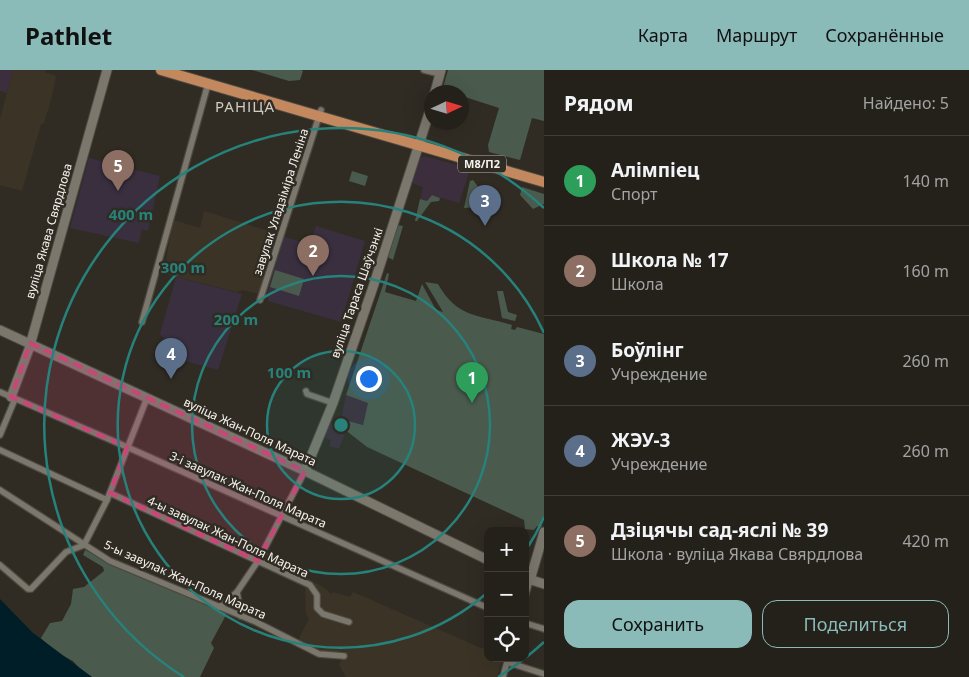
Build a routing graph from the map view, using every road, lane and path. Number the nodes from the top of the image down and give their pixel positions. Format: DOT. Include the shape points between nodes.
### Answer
graph roads {
  1 [pos="107,70"];
  2 [pos="161,70"];
  3 [pos="184,70"];
  4 [pos="424,70"];
  5 [pos="440,72"];
  6 [pos="208,84"];
  7 [pos="437,85"];
  8 [pos="320,113"];
  9 [pos="424,130"];
  10 [pos="421,142"];
  11 [pos="544,176"];
  12 [pos="544,182"];
  13 [pos="260,300"];
  14 [pos="142,322"];
  15 [pos="0,330"];
  16 [pos="30,343"];
  17 [pos="306,391"];
  18 [pos="0,392"];
  19 [pos="13,398"];
  20 [pos="147,398"];
  21 [pos="333,403"];
  22 [pos="0,435"];
  23 [pos="127,447"];
  24 [pos="0,450"];
  25 [pos="305,471"];
  26 [pos="0,490"];
  27 [pos="110,493"];
  28 [pos="107,500"];
  29 [pos="280,516"];
  30 [pos="544,532"];
  31 [pos="84,545"];
  32 [pos="484,558"];
  33 [pos="258,561"];
  34 [pos="0,565"];
  35 [pos="529,576"];
  36 [pos="529,579"];
  37 [pos="544,584"];
  38 [pos="237,592"];
  39 [pos="484,606"];
  40 [pos="218,607"];
  41 [pos="241,616"];
  42 [pos="349,622"];
  43 [pos="529,624"];
  44 [pos="544,629"];
  45 [pos="344,656"];
  46 [pos="507,662"];
  47 [pos="513,662"];
  48 [pos="544,674"];
  49 [pos="503,677"];
  1 -- 16 [label="street, вуліца Якава Свярдлова"];
  2 -- 6 [label="main road, М8/П2"];
  3 -- 8 [label="main road, М8/П2"];
  4 -- 5 [label="street"];
  5 -- 7 [label="street"];
  6 -- 8 [label="main road, М8/П2"];
  6 -- 14 [label="street"];
  8 -- 10 [label="main road, М8/П2"];
  8 -- 13 [label="street, завулак Уладзіміра Леніна"];
  9 -- 10 [label="street, вуліца Тараса Шаўчэнкі"];
  10 -- 11 [label="main road, М8/П2"];
  10 -- 12 [label="main road, М8/П2"];
  10 -- 21 [label="street, вуліца Тараса Шаўчэнкі"];
  15 -- 16 [label="street, вуліца Жан-Поля Марата"];
  16 -- 19 [label="street, вуліца Якава Свярдлова"];
  16 -- 20 [label="street, вуліца Жан-Поля Марата"];
  17 -- 21 [label="street"];
  18 -- 19 [label="street, 3-і завулак Жан-Поля Марата"];
  19 -- 22 [label="street, вуліца Якава Свярдлова"];
  19 -- 23 [label="street, 3-і завулак Жан-Поля Марата"];
  20 -- 23 [label="street"];
  20 -- 25 [label="street, вуліца Жан-Поля Марата"];
  21 -- 25 [label="street, вуліца Тараса Шаўчэнкі"];
  23 -- 27 [label="street"];
  23 -- 29 [label="street, 3-і завулак Жан-Поля Марата"];
  24 -- 28 [label="street"];
  25 -- 29 [label="street, вуліца Тараса Шаўчэнкі"];
  25 -- 32 [label="street, вуліца Жан-Поля Марата"];
  26 -- 31 [label="street, 5-ы завулак Жан-Поля Марата"];
  27 -- 28 [label="street"];
  27 -- 33 [label="street, 4-ы завулак Жан-Поля Марата"];
  28 -- 31 [label="street"];
  29 -- 33 [label="street, вуліца Тараса Шаўчэнкі"];
  29 -- 39 [label="street, 3-і завулак Жан-Поля Марата"];
  30 -- 35 [label="street"];
  31 -- 34 [label="street" via="66,552 31,589"];
  31 -- 40 [label="street, 5-ы завулак Жан-Поля Марата" via="110,560"];
  33 -- 38 [label="street, вуліца Тараса Шаўчэнкі"];
  33 -- 42 [label="street, 4-ы завулак Жан-Поля Марата" via="310,585 316,595 317,608 323,614"];
  36 -- 37 [label="street"];
  38 -- 40 [label="street, вуліца Тараса Шаўчэнкі"];
  38 -- 41 [label="street"];
  40 -- 41 [label="street, 5-ы завулак Жан-Поля Марата"];
  41 -- 45 [label="street, 5-ы завулак Жан-Поля Марата" via="319,654"];
  43 -- 44 [label="street"];
  46 -- 49 [label="street"];
  47 -- 48 [label="street"];
}
